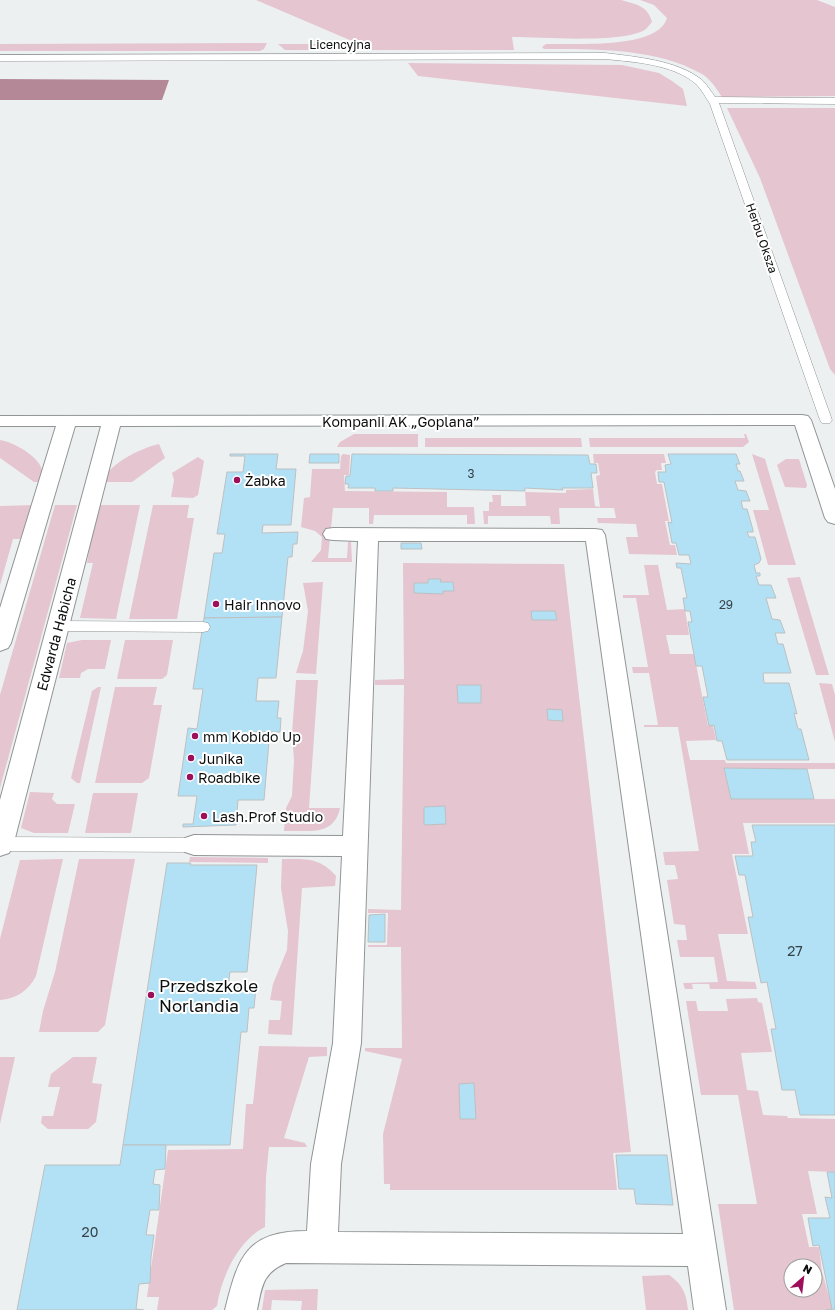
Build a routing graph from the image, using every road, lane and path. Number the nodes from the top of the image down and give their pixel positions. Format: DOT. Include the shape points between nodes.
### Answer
graph roads {
  1 [pos="0,58"];
  2 [pos="678,72"];
  3 [pos="712,100"];
  4 [pos="835,101"];
  5 [pos="112,420"];
  6 [pos="802,420"];
  7 [pos="831,420"];
  8 [pos="0,421"];
  9 [pos="67,421"];
  10 [pos="835,518"];
  11 [pos="333,534"];
  12 [pos="368,535"];
  13 [pos="58,626"];
  14 [pos="203,627"];
  15 [pos="0,643"];
  16 [pos="0,845"];
  17 [pos="194,845"];
  18 [pos="355,846"];
  19 [pos="322,1248"];
  20 [pos="702,1250"];
  21 [pos="241,1310"];
  22 [pos="710,1310"];
  1 -- 2 [label="lane, Licencyjna" via="605,56 648,62"];
  2 -- 3 [label="lane, Herbu Oksza" via="700,83"];
  3 -- 4 [label="lane"];
  3 -- 7 [label="lane, Herbu Oksza"];
  5 -- 6 [label="street, Kompanii AK „Goplana”"];
  5 -- 9 [label="street, Kompanii AK „Goplana”"];
  5 -- 13 [label="street, Edwarda Habicha"];
  6 -- 7 [label="lane"];
  6 -- 10 [label="street"];
  8 -- 9 [label="street, Kompanii AK „Goplana”"];
  9 -- 15 [label="street"];
  11 -- 12 [label="street"];
  12 -- 18 [label="street"];
  12 -- 20 [label="street" via="596,535"];
  13 -- 14 [label="lane"];
  13 -- 16 [label="street, Edwarda Habicha"];
  16 -- 17 [label="lane"];
  17 -- 18 [label="street"];
  18 -- 19 [label="street" via="347,1043 326,1164"];
  19 -- 20 [label="street"];
  19 -- 21 [label="street" via="285,1247 262,1257 249,1276"];
  20 -- 22 [label="street"];
}
